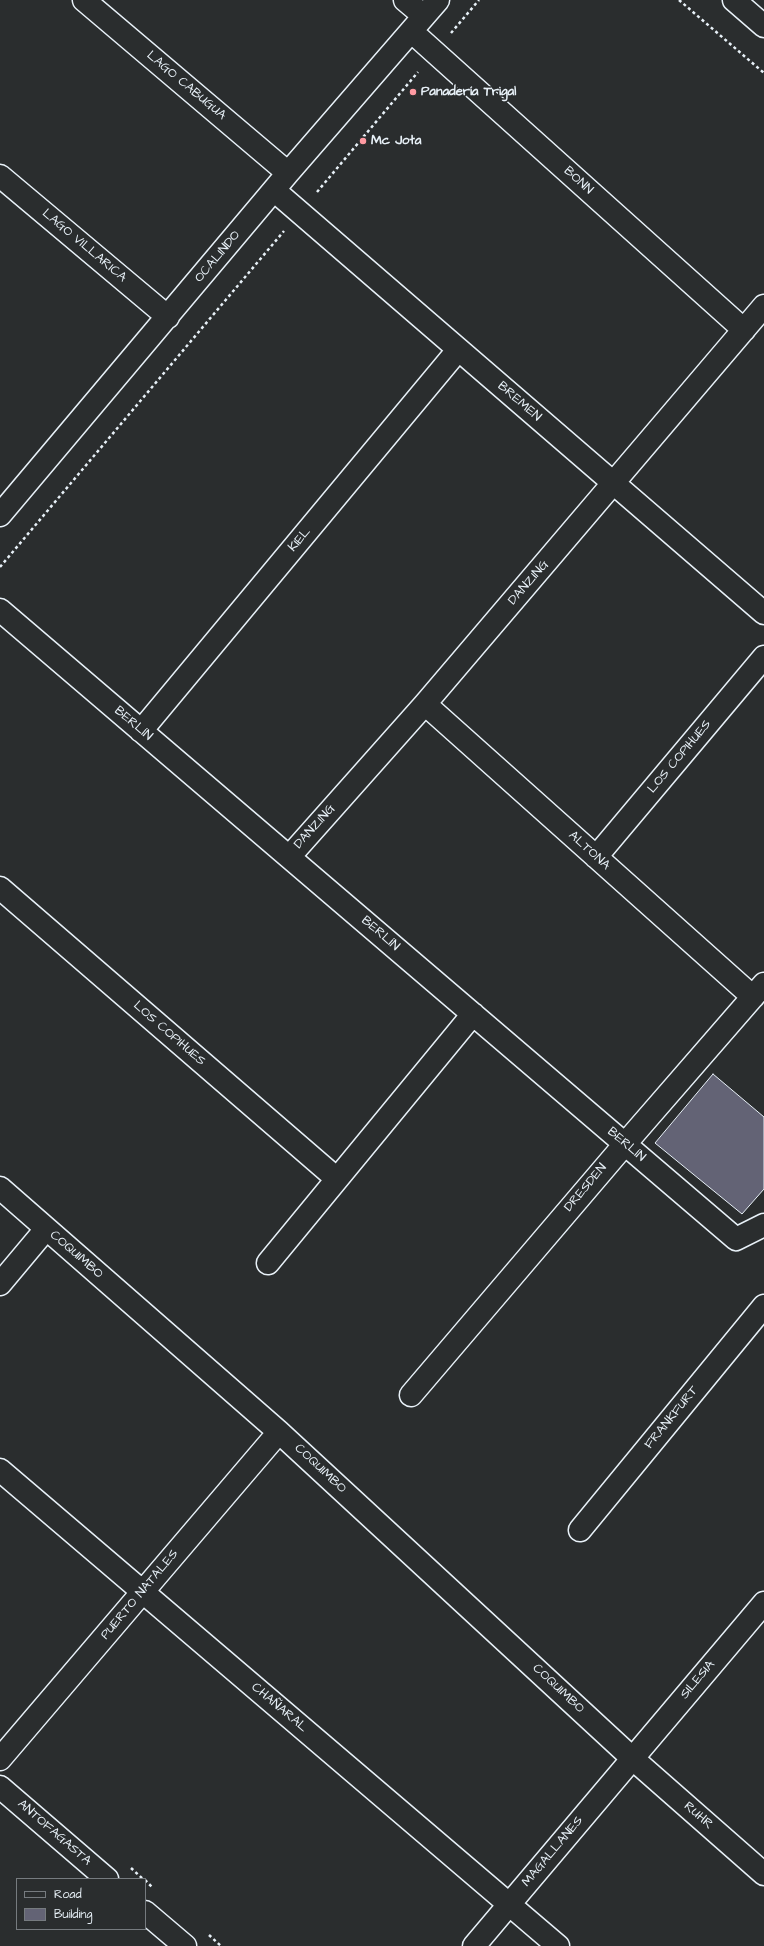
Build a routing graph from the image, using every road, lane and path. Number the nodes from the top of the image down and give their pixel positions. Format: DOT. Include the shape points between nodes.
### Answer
graph roads {
  1 [pos="84,0"];
  2 [pos="405,0"];
  3 [pos="479,0"];
  4 [pos="679,0"];
  5 [pos="734,0"];
  6 [pos="424,16"];
  7 [pos="764,26"];
  8 [pos="435,52"];
  9 [pos="764,73"];
  10 [pos="288,173"];
  11 [pos="0,176"];
  12 [pos="274,190"];
  13 [pos="300,212"];
  14 [pos="764,306"];
  15 [pos="168,317"];
  16 [pos="744,330"];
  17 [pos="458,350"];
  18 [pos="614,484"];
  19 [pos="0,515"];
  20 [pos="0,567"];
  21 [pos="0,610"];
  22 [pos="764,613"];
  23 [pos="764,657"];
  24 [pos="425,704"];
  25 [pos="142,731"];
  26 [pos="289,857"];
  27 [pos="596,857"];
  28 [pos="0,888"];
  29 [pos="759,990"];
  30 [pos="473,1014"];
  31 [pos="625,1144"];
  32 [pos="338,1179"];
  33 [pos="0,1188"];
  34 [pos="764,1225"];
  35 [pos="46,1229"];
  36 [pos="268,1263"];
  37 [pos="0,1284"];
  38 [pos="764,1306"];
  39 [pos="412,1395"];
  40 [pos="279,1432"];
  41 [pos="0,1470"];
  42 [pos="580,1530"];
  43 [pos="144,1592"];
  44 [pos="764,1603"];
  45 [pos="0,1758"];
  46 [pos="632,1758"];
  47 [pos="0,1787"];
  48 [pos="764,1874"];
  49 [pos="106,1878"];
  50 [pos="509,1904"];
  51 [pos="146,1913"];
  52 [pos="185,1946"];
  53 [pos="474,1946"];
  54 [pos="558,1946"];
  1 -- 10 [label="street, LAGO CABUGUA"];
  2 -- 6 [label="street, BONN"];
  3 -- 8 [label="path"];
  4 -- 9 [label="path"];
  5 -- 7 [label="street"];
  6 -- 8 [label="street, BONN"];
  6 -- 10 [label="street, OCALINDO"];
  8 -- 13 [label="path"];
  8 -- 16 [label="street, BONN"];
  10 -- 12 [label="street, OCALINDO"];
  11 -- 15 [label="street, LAGO VILLARICA"];
  12 -- 13 [label="street, BREMEN"];
  12 -- 15 [label="street, OCALINDO"];
  13 -- 17 [label="street, BREMEN"];
  13 -- 20 [label="path"];
  14 -- 16 [label="street, DANZING"];
  15 -- 19 [label="street, OCALINDO"];
  16 -- 18 [label="street, DANZING"];
  17 -- 18 [label="street, BREMEN"];
  17 -- 25 [label="street, KIEL"];
  18 -- 22 [label="street, BREMEN"];
  18 -- 24 [label="street, DANZING"];
  21 -- 25 [label="street, BERLÍN"];
  23 -- 27 [label="street, LOS COPIHUES"];
  24 -- 26 [label="street, DANZING"];
  24 -- 27 [label="street, ALTONA"];
  25 -- 26 [label="street, BERLÍN"];
  26 -- 30 [label="street, BERLÍN"];
  27 -- 29 [label="street, ALTONA"];
  28 -- 32 [label="street, LOS COPIHUES"];
  29 -- 31 [label="street, DRESDEN"];
  30 -- 31 [label="street, BERLÍN"];
  30 -- 32 [label="street"];
  31 -- 34 [label="street, BERLÍN" via="736,1239"];
  31 -- 39 [label="street, DRESDEN"];
  32 -- 36 [label="street"];
  33 -- 35 [label="street, COQUIMBO"];
  35 -- 37 [label="street"];
  35 -- 40 [label="street, COQUIMBO"];
  38 -- 42 [label="street, FRANKFURT"];
  40 -- 43 [label="street, PUERTO NATALES"];
  40 -- 46 [label="street, COQUIMBO"];
  41 -- 43 [label="street, CHAÑARAL"];
  43 -- 45 [label="street, PUERTO NATALES"];
  43 -- 50 [label="street, CHAÑARAL"];
  44 -- 46 [label="street, SILESIA"];
  46 -- 48 [label="street, RUHR"];
  46 -- 50 [label="street, MAGALLANES"];
  47 -- 49 [label="street, ANTOFAGASTA"];
  50 -- 53 [label="street, MAGALLANES"];
  50 -- 54 [label="street, CHAÑARAL"];
  51 -- 52 [label="street"];
}
